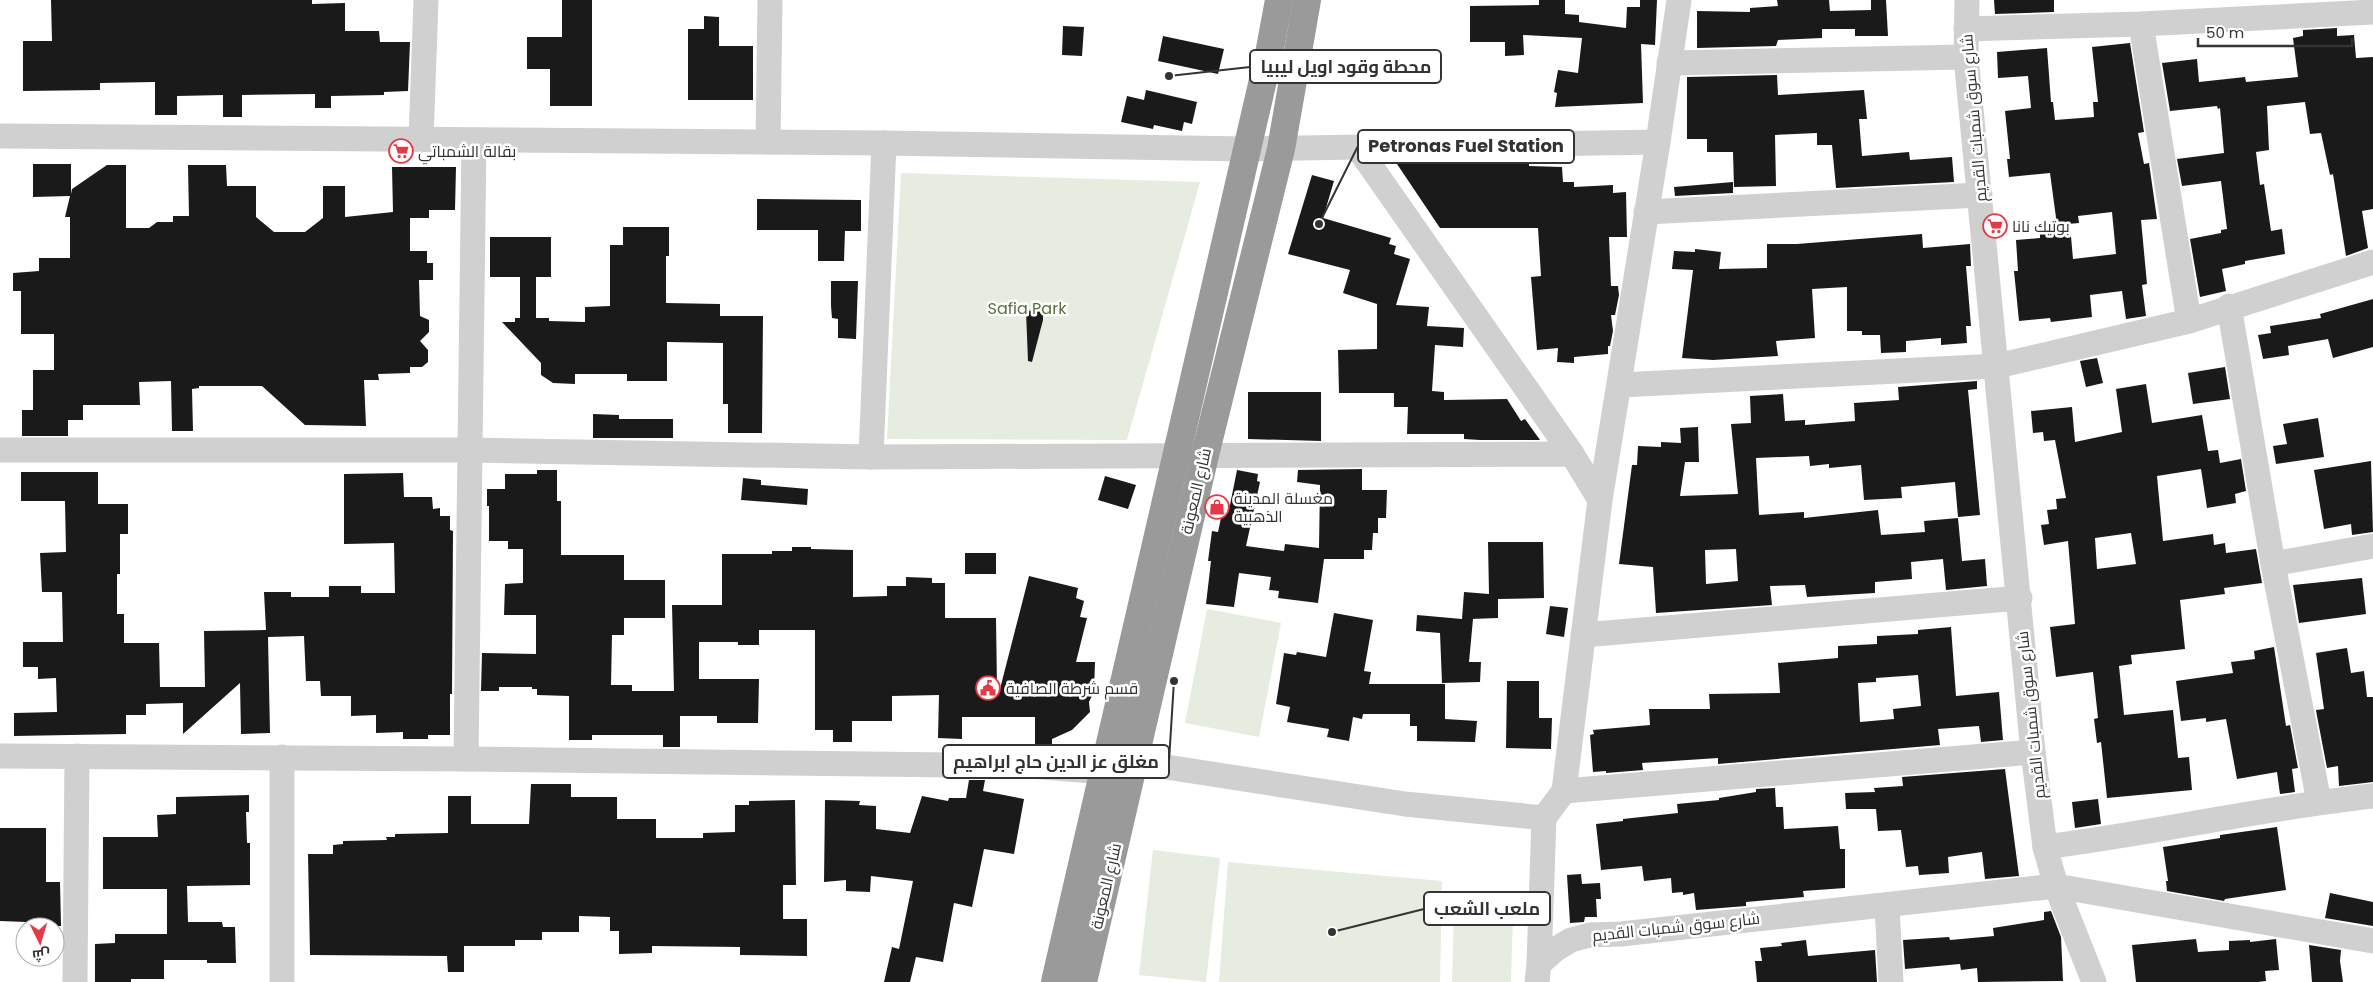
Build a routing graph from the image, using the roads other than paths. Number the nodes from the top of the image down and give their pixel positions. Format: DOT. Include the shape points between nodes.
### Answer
graph roads {
  1 [pos="426,0"];
  2 [pos="770,0"];
  3 [pos="1279,0"];
  4 [pos="1307,0"];
  5 [pos="1679,0"];
  6 [pos="1967,0"];
  7 [pos="2357,8"];
  8 [pos="2141,24"];
  9 [pos="1966,29"];
  10 [pos="1966,57"];
  11 [pos="1669,63"];
  12 [pos="0,136"];
  13 [pos="421,140"];
  14 [pos="474,140"];
  15 [pos="768,142"];
  16 [pos="1658,142"];
  17 [pos="884,143"];
  18 [pos="1358,148"];
  19 [pos="1246,149"];
  20 [pos="1281,149"];
  21 [pos="1980,195"];
  22 [pos="1646,212"];
  23 [pos="2373,262"];
  24 [pos="2229,306"];
  25 [pos="2189,321"];
  26 [pos="1997,366"];
  27 [pos="1620,385"];
  28 [pos="0,450"];
  29 [pos="469,450"];
  30 [pos="1205,454"];
  31 [pos="1572,454"];
  32 [pos="870,457"];
  33 [pos="1176,457"];
  34 [pos="1600,500"];
  35 [pos="2373,546"];
  36 [pos="2273,564"];
  37 [pos="2020,598"];
  38 [pos="1583,635"];
  39 [pos="2033,752"];
  40 [pos="0,756"];
  41 [pos="77,756"];
  42 [pos="282,757"];
  43 [pos="466,759"];
  44 [pos="1134,762"];
  45 [pos="1105,772"];
  46 [pos="1564,791"];
  47 [pos="2373,796"];
  48 [pos="2318,802"];
  49 [pos="1544,818"];
  50 [pos="2045,847"];
  51 [pos="2056,886"];
  52 [pos="1887,906"];
  53 [pos="2373,942"];
  54 [pos="1538,973"];
  55 [pos="75,982"];
  56 [pos="282,982"];
  57 [pos="1056,982"];
  58 [pos="1083,982"];
  59 [pos="1891,982"];
  60 [pos="2094,982"];
  1 -- 13 [label="street"];
  2 -- 15 [label="street"];
  3 -- 19 [label="highway, شارع المعونة"];
  4 -- 20 [label="highway, شارع المعونة"];
  5 -- 11 [label="street"];
  6 -- 9 [label="street, شارع سوق شمبات القديم"];
  7 -- 8 [label="street"];
  8 -- 9 [label="street"];
  8 -- 25 [label="street"];
  9 -- 10 [label="street, شارع سوق شمبات القديم"];
  10 -- 11 [label="street"];
  10 -- 21 [label="street, شارع سوق شمبات القديم"];
  11 -- 16 [label="street"];
  12 -- 13 [label="street"];
  13 -- 14 [label="street"];
  14 -- 15 [label="street"];
  14 -- 29 [label="street"];
  15 -- 17 [label="street"];
  16 -- 18 [label="street"];
  16 -- 22 [label="street"];
  17 -- 19 [label="street"];
  17 -- 32 [label="street"];
  18 -- 20 [label="street"];
  18 -- 31 [label="street"];
  19 -- 20 [label="street"];
  19 -- 33 [label="highway, شارع المعونة"];
  20 -- 30 [label="highway, شارع المعونة"];
  21 -- 22 [label="street"];
  21 -- 26 [label="street, شارع سوق شمبات القديم"];
  22 -- 27 [label="street"];
  23 -- 24 [label="street"];
  24 -- 25 [label="street"];
  24 -- 36 [label="street"];
  25 -- 26 [label="street"];
  26 -- 27 [label="street"];
  26 -- 37 [label="street, شارع سوق شمبات القديم"];
  27 -- 34 [label="street"];
  28 -- 29 [label="street"];
  29 -- 32 [label="street"];
  29 -- 43 [label="street"];
  30 -- 31 [label="street"];
  30 -- 33 [label="street"];
  30 -- 44 [label="highway, شارع المعونة"];
  31 -- 34 [label="street"];
  32 -- 33 [label="street" via="1140,454"];
  33 -- 45 [label="highway, شارع المعونة"];
  34 -- 38 [label="street"];
  35 -- 36 [label="street"];
  36 -- 48 [label="street"];
  37 -- 38 [label="street"];
  37 -- 39 [label="street, شارع سوق شمبات القديم"];
  38 -- 46 [label="street"];
  39 -- 46 [label="street"];
  39 -- 50 [label="street, شارع سوق شمبات القديم"];
  40 -- 41 [label="street"];
  41 -- 42 [label="street"];
  41 -- 55 [label="street"];
  42 -- 43 [label="street"];
  42 -- 56 [label="street"];
  43 -- 45 [label="street" via="1030,766"];
  44 -- 45 [label="street"];
  44 -- 49 [label="street" via="1404,804"];
  44 -- 58 [label="highway, شارع المعونة"];
  45 -- 57 [label="highway, شارع المعونة"];
  46 -- 49 [label="street"];
  47 -- 48 [label="street"];
  48 -- 50 [label="street"];
  49 -- 54 [label="street"];
  50 -- 51 [label="street, شارع سوق شمبات القديم"];
  51 -- 52 [label="street, شارع سوق شمبات القديم"];
  51 -- 53 [label="street"];
  51 -- 60 [label="street"];
  52 -- 54 [label="street, شارع سوق شمبات القديم" via="1590,935 1571,940 1556,949"];
  52 -- 59 [label="street"];
}
